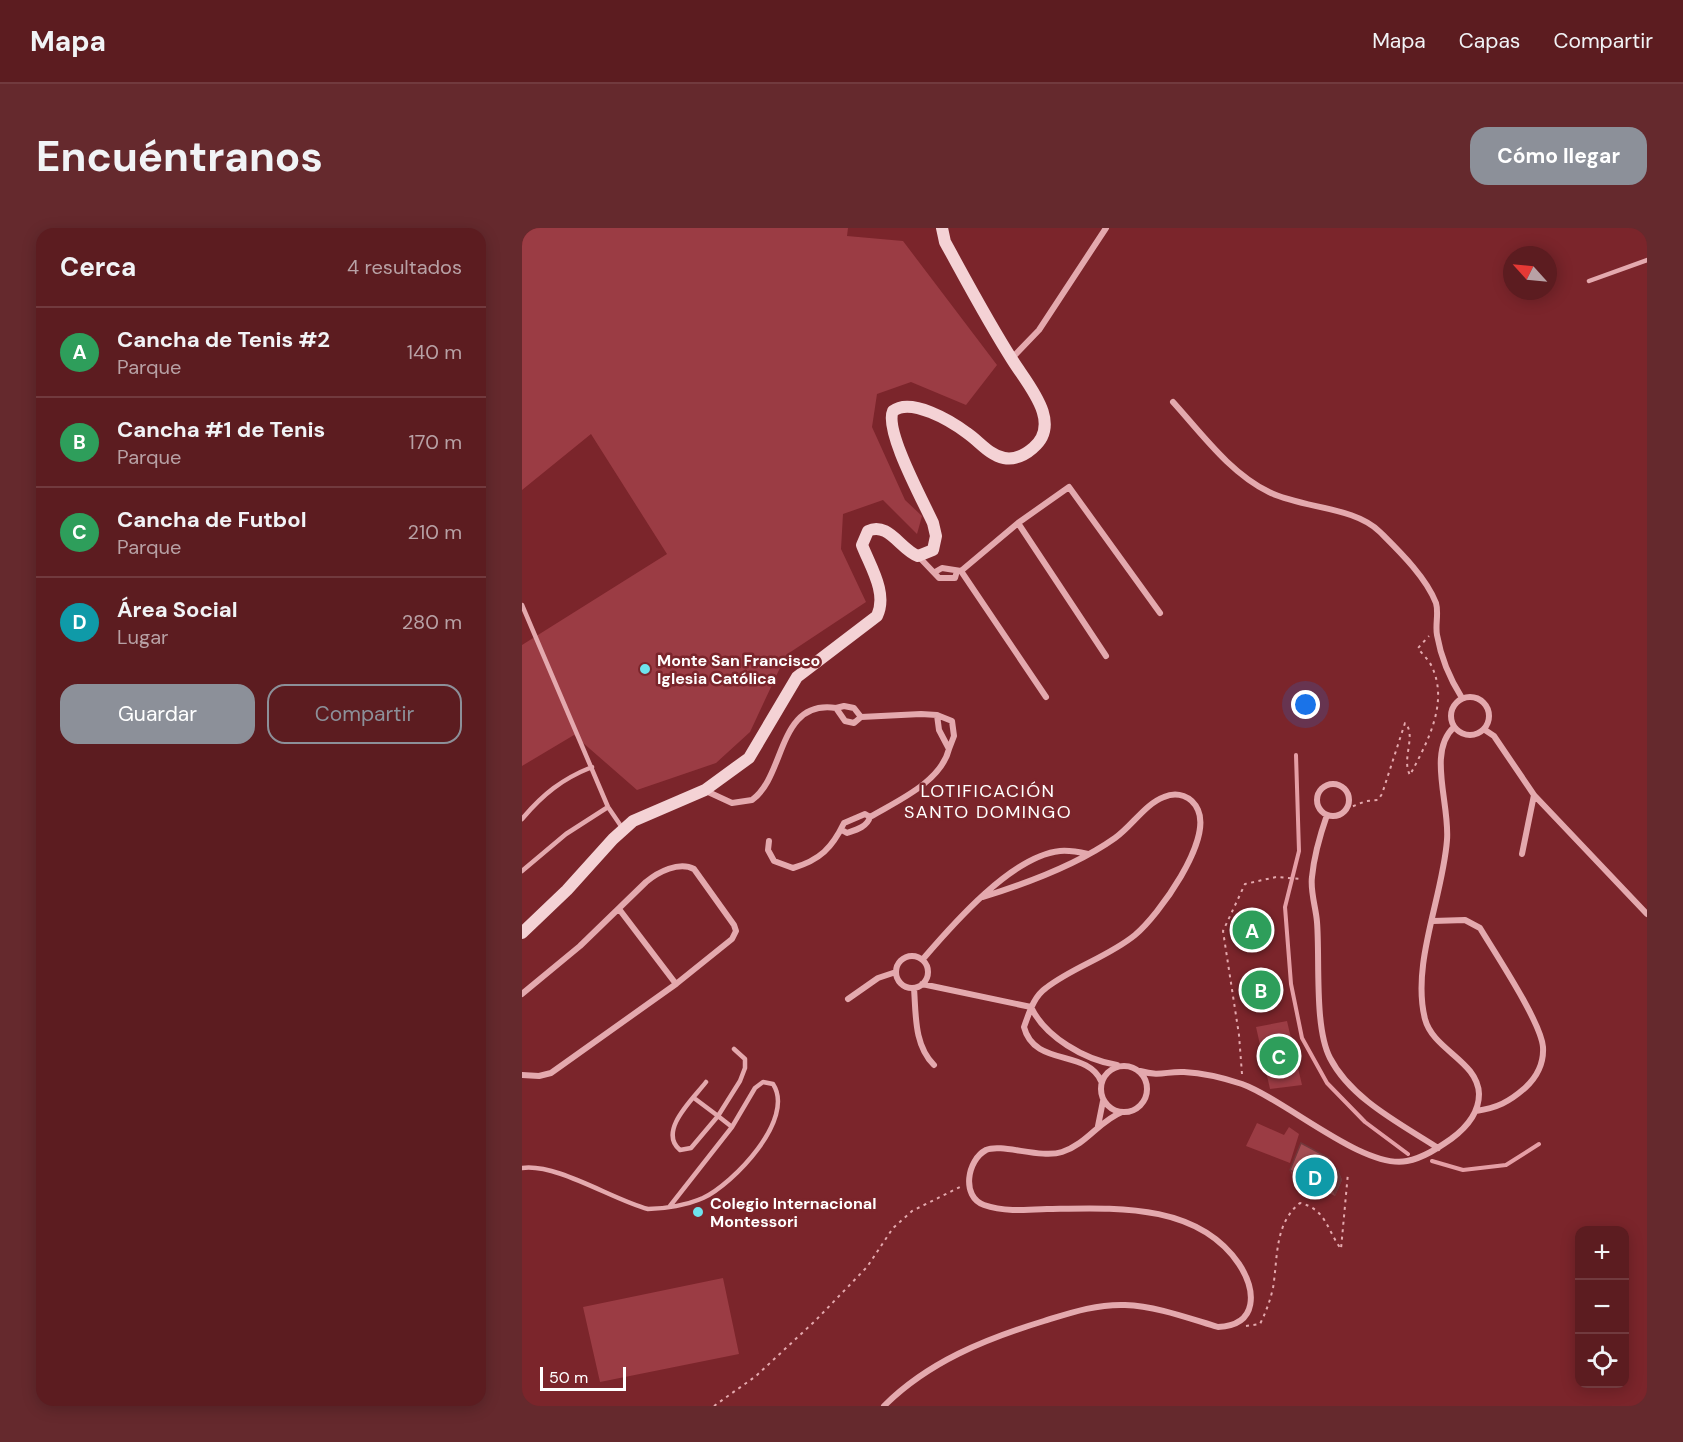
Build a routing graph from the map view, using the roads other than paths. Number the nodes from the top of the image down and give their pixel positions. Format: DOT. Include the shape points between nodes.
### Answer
graph roads {
  1 [pos="942,228"];
  2 [pos="1106,228"];
  3 [pos="1647,260"];
  4 [pos="1589,281"];
  5 [pos="1011,359"];
  6 [pos="1173,402"];
  7 [pos="1018,523"];
  8 [pos="918,556"];
  9 [pos="959,571"];
  10 [pos="935,572"];
  11 [pos="522,605"];
  12 [pos="1160,613"];
  13 [pos="1106,656"];
  14 [pos="1046,697"];
  15 [pos="1462,698"];
  16 [pos="836,708"];
  17 [pos="937,716"];
  18 [pos="861,717"];
  19 [pos="1454,727"];
  20 [pos="1485,730"];
  21 [pos="949,749"];
  22 [pos="592,767"];
  23 [pos="705,790"];
  24 [pos="1534,795"];
  25 [pos="608,807"];
  26 [pos="1327,815"];
  27 [pos="870,817"];
  28 [pos="522,819"];
  29 [pos="623,829"];
  30 [pos="842,830"];
  31 [pos="769,841"];
  32 [pos="1089,854"];
  33 [pos="1522,854"];
  34 [pos="522,871"];
  35 [pos="983,897"];
  36 [pos="620,909"];
  37 [pos="1647,914"];
  38 [pos="1433,921"];
  39 [pos="522,933"];
  40 [pos="923,959"];
  41 [pos="896,972"];
  42 [pos="676,984"];
  43 [pos="922,984"];
  44 [pos="914,988"];
  45 [pos="522,994"];
  46 [pos="848,999"];
  47 [pos="1031,1007"];
  48 [pos="734,1049"];
  49 [pos="934,1065"];
  50 [pos="1119,1066"];
  51 [pos="1140,1071"];
  52 [pos="522,1075"];
  53 [pos="1162,1076"];
  54 [pos="1101,1081"];
  55 [pos="706,1082"];
  56 [pos="1147,1088"];
  57 [pos="694,1098"];
  58 [pos="1103,1100"];
  59 [pos="1476,1111"];
  60 [pos="1122,1113"];
  61 [pos="718,1116"];
  62 [pos="732,1127"];
  63 [pos="1097,1129"];
  64 [pos="1438,1148"];
  65 [pos="522,1168"];
  66 [pos="670,1206"];
  67 [pos="884,1406"];
  1 -- 5 [label="main road" via="945,242"];
  2 -- 5 [label="street" via="1039,330"];
  3 -- 4 [label="lane"];
  5 -- 8 [label="main road" via="1043,409 1045,420 1040,442 1027,453 1005,459 993,454 966,432 919,407 898,406 890,417 893,434 933,523 935,544 929,552"];
  6 -- 15 [label="street" via="1236,471 1269,493 1312,507 1352,514 1378,530 1424,581 1437,605 1437,633 1445,665"];
  7 -- 9 [label="street"];
  7 -- 12 [label="street" via="1069,487"];
  7 -- 13 [label="street"];
  8 -- 10 [label="street"];
  8 -- 23 [label="main road" via="884,529 868,531 862,545 879,587 881,608 877,616 797,677 749,758"];
  9 -- 10 [label="street" via="948,568"];
  9 -- 10 [label="street" via="955,578 948,579 939,578"];
  9 -- 14 [label="street"];
  11 -- 22 [label="lane"];
  15 -- 19 [label="street" via="1451,713"];
  15 -- 20 [label="street" via="1477,698 1486,705 1490,719"];
  16 -- 18 [label="street" via="854,708"];
  16 -- 18 [label="street" via="845,721 854,723"];
  16 -- 23 [label="street" via="815,709 789,731 770,776 752,800 732,803"];
  17 -- 18 [label="street"];
  17 -- 21 [label="street"];
  17 -- 21 [label="street" via="952,721 954,736"];
  19 -- 20 [label="street" via="1471,736"];
  19 -- 38 [label="street" via="1446,735 1439,756 1448,830 1445,870"];
  20 -- 24 [label="street" via="1494,736"];
  21 -- 27 [label="street" via="941,768"];
  22 -- 25 [label="lane"];
  22 -- 28 [label="lane" via="541,796"];
  23 -- 29 [label="main road" via="645,814"];
  24 -- 33 [label="street"];
  24 -- 37 [label="street"];
  25 -- 29 [label="lane"];
  25 -- 34 [label="lane" via="566,834"];
  26 -- 26 [label="street" via="1319,808 1317,798 1321,789 1330,784 1340,786 1348,793 1346,809 1337,816"];
  26 -- 64 [label="street" via="1311,880 1325,1046 1344,1077 1372,1105"];
  27 -- 30 [label="street" via="861,828"];
  27 -- 30 [label="street" via="860,815 844,823"];
  29 -- 39 [label="main road"];
  30 -- 31 [label="street" via="821,857 793,868 774,861 768,850"];
  32 -- 35 [label="street"];
  32 -- 35 [label="street" via="1060,851 1040,856"];
  32 -- 47 [label="street" via="1164,797 1178,794 1191,800 1198,811 1201,828 1194,853 1137,933 1044,989"];
  35 -- 40 [label="street"];
  36 -- 42 [label="street"];
  36 -- 42 [label="street" via="656,873 687,866 700,877 736,931 732,939"];
  36 -- 45 [label="street"];
  38 -- 59 [label="street" via="1421,999 1425,1021 1439,1042 1472,1074 1477,1083"];
  38 -- 59 [label="street" via="1465,920 1480,928 1538,1026 1543,1048 1533,1081 1498,1108"];
  40 -- 41 [label="street" via="903,958"];
  40 -- 43 [label="street" via="928,972"];
  41 -- 44 [label="street" via="900,982"];
  41 -- 46 [label="street" via="878,978"];
  42 -- 52 [label="street" via="550,1073"];
  43 -- 44 [label="street"];
  43 -- 47 [label="street"];
  44 -- 49 [label="street" via="919,1042"];
  47 -- 50 [label="street" via="1038,1022 1071,1047"];
  47 -- 54 [label="street" via="1024,1027 1031,1043 1049,1054 1092,1068"];
  48 -- 61 [label="lane" via="745,1059 745,1068"];
  50 -- 51 [label="street"];
  50 -- 54 [label="street"];
  51 -- 53 [label="street"];
  51 -- 56 [label="street"];
  53 -- 56 [label="street"];
  53 -- 64 [label="street" via="1182,1071 1265,1092 1378,1160 1407,1162"];
  54 -- 58 [label="street"];
  55 -- 57 [label="lane"];
  56 -- 60 [label="street" via="1141,1105"];
  57 -- 61 [label="lane"];
  57 -- 61 [label="lane" via="673,1128 673,1140 680,1150 691,1148"];
  58 -- 60 [label="street"];
  58 -- 63 [label="street"];
  59 -- 64 [label="street" via="1462,1131"];
  60 -- 63 [label="street"];
  61 -- 62 [label="lane"];
  62 -- 66 [label="lane"];
  62 -- 66 [label="lane" via="755,1088 763,1082 772,1084 777,1092 776,1114 762,1145 729,1179 703,1198"];
  63 -- 67 [label="street" via="1083,1142 1061,1152 1037,1154 992,1148 984,1151 969,1173 972,1195 982,1205 1011,1210 1151,1211 1196,1228 1229,1251 1249,1281 1250,1306 1238,1322 1218,1327 1151,1308 1125,1305 1083,1309 972,1346 915,1379"];
  65 -- 66 [label="lane" via="558,1174 648,1209"];
}
